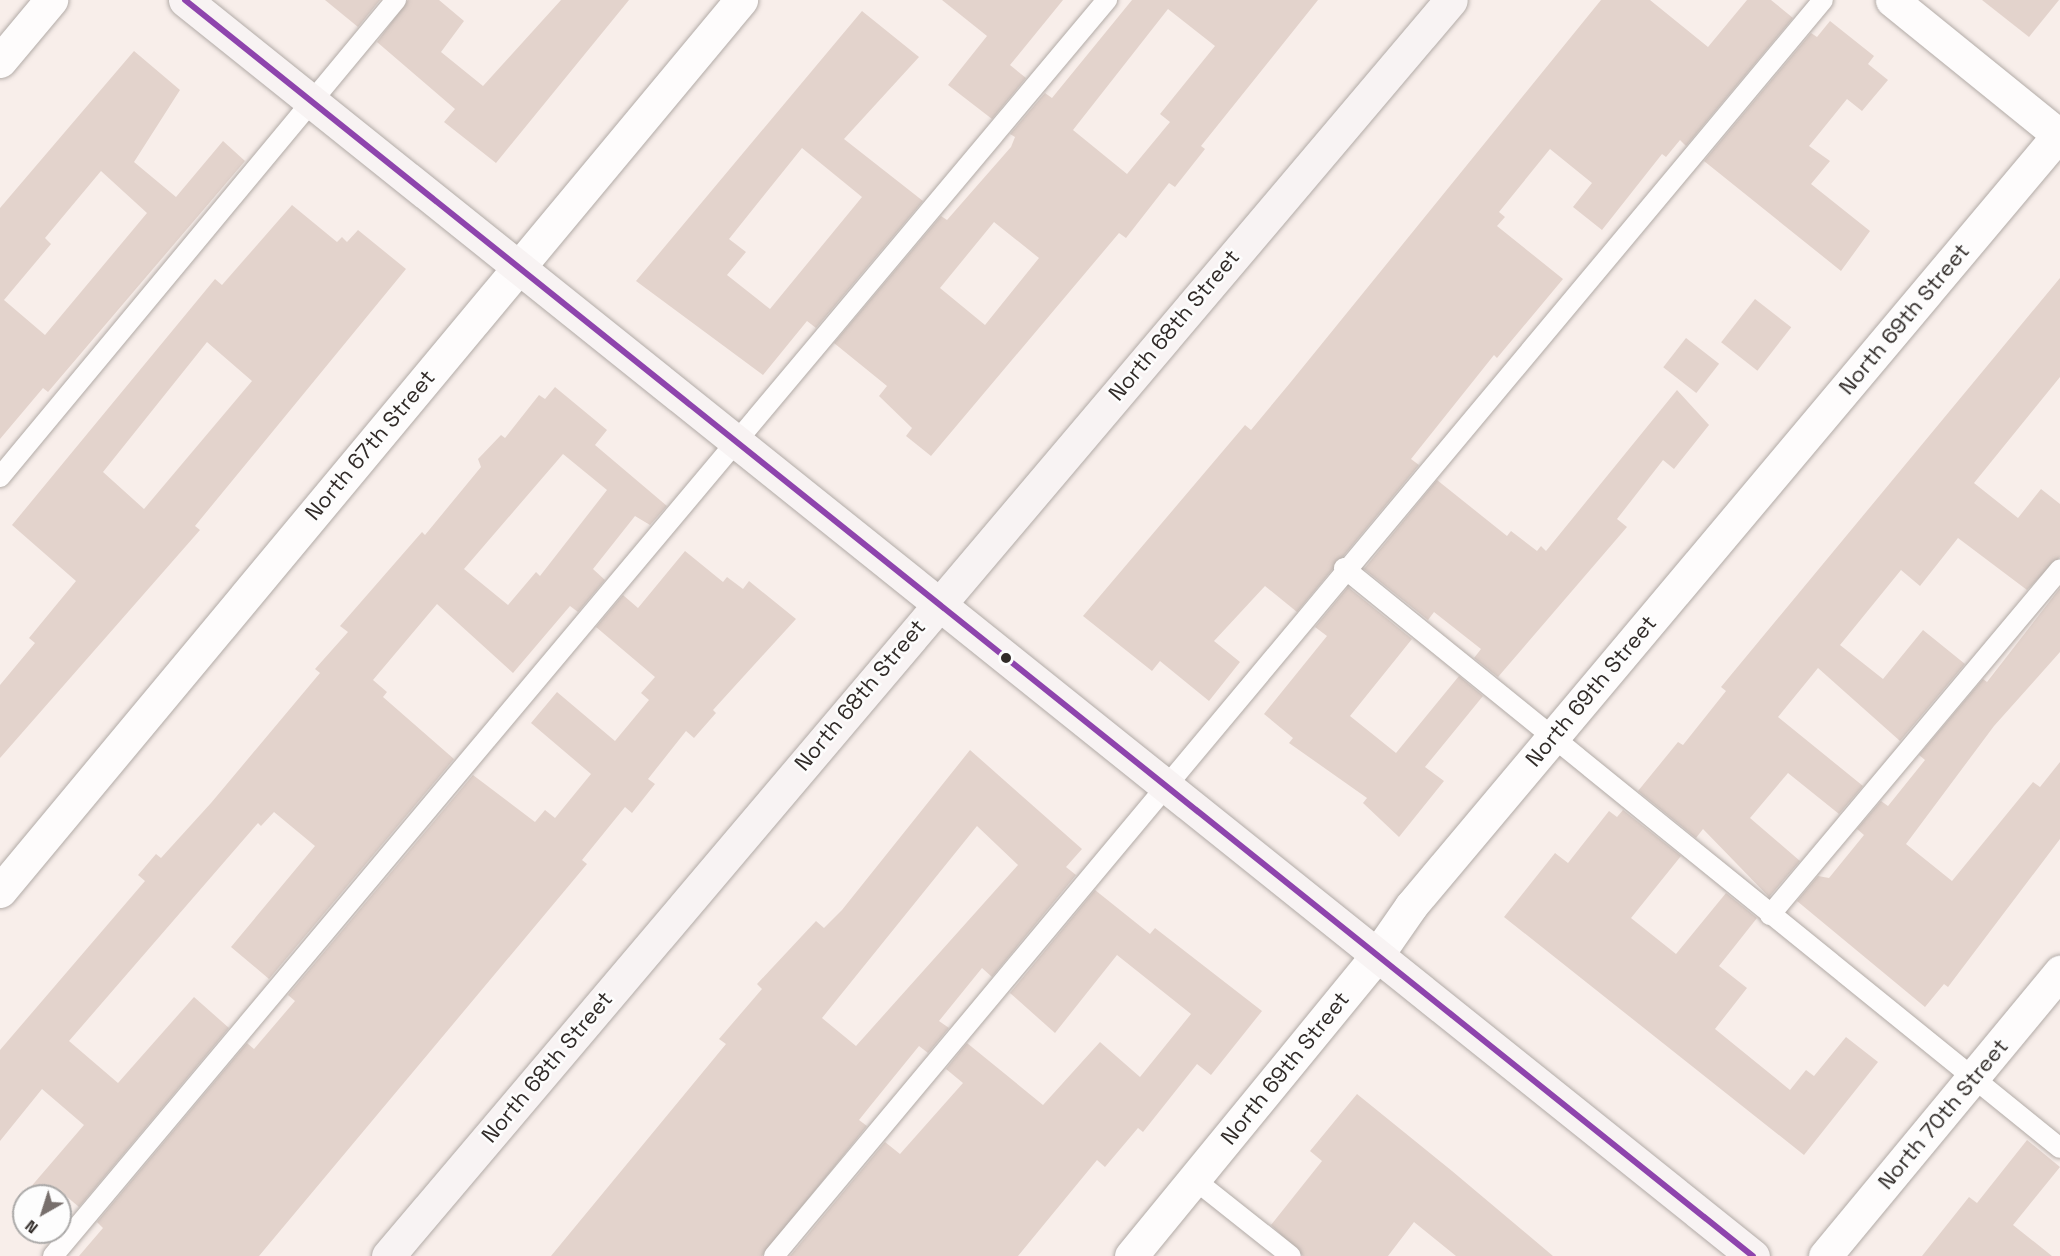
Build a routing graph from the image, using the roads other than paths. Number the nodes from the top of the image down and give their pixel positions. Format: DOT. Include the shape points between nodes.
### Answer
graph roads {
  1 [pos="51,0"];
  2 [pos="185,0"];
  3 [pos="396,0"];
  4 [pos="741,0"];
  5 [pos="1107,0"];
  6 [pos="1451,0"];
  7 [pos="1823,0"];
  8 [pos="1892,0"];
  9 [pos="0,61"];
  10 [pos="312,101"];
  11 [pos="2060,135"];
  12 [pos="519,266"];
  13 [pos="737,439"];
  14 [pos="0,477"];
  15 [pos="1344,568"];
  16 [pos="2060,569"];
  17 [pos="939,600"];
  18 [pos="1550,740"];
  19 [pos="1167,784"];
  20 [pos="0,891"];
  21 [pos="1770,915"];
  22 [pos="1377,955"];
  23 [pos="2060,972"];
  24 [pos="1973,1077"];
  25 [pos="2060,1148"];
  26 [pos="1195,1180"];
  27 [pos="53,1256"];
  28 [pos="388,1256"];
  29 [pos="774,1256"];
  30 [pos="1131,1256"];
  31 [pos="1291,1256"];
  32 [pos="1753,1256"];
  33 [pos="1825,1256"];
  1 -- 9 [label="street"];
  2 -- 10 [label="street"];
  3 -- 10 [label="lane"];
  4 -- 12 [label="street, North 67th Street"];
  5 -- 13 [label="lane"];
  6 -- 17 [label="street, North 68th Street"];
  7 -- 15 [label="lane"];
  8 -- 11 [label="street"];
  10 -- 12 [label="street"];
  10 -- 14 [label="lane"];
  11 -- 18 [label="street, North 69th Street"];
  12 -- 13 [label="street"];
  12 -- 20 [label="street, North 67th Street"];
  13 -- 17 [label="street"];
  13 -- 27 [label="lane"];
  15 -- 18 [label="lane"];
  15 -- 19 [label="lane"];
  16 -- 21 [label="lane"];
  17 -- 19 [label="street"];
  17 -- 28 [label="street, North 68th Street"];
  18 -- 21 [label="lane"];
  18 -- 22 [label="street, North 69th Street" via="1411,906"];
  19 -- 22 [label="street"];
  19 -- 29 [label="lane"];
  21 -- 24 [label="lane"];
  22 -- 26 [label="street, North 69th Street"];
  22 -- 32 [label="street"];
  23 -- 24 [label="street, North 70th Street"];
  24 -- 25 [label="lane"];
  24 -- 33 [label="street, North 70th Street"];
  26 -- 30 [label="street, North 69th Street"];
  26 -- 31 [label="lane"];
}
